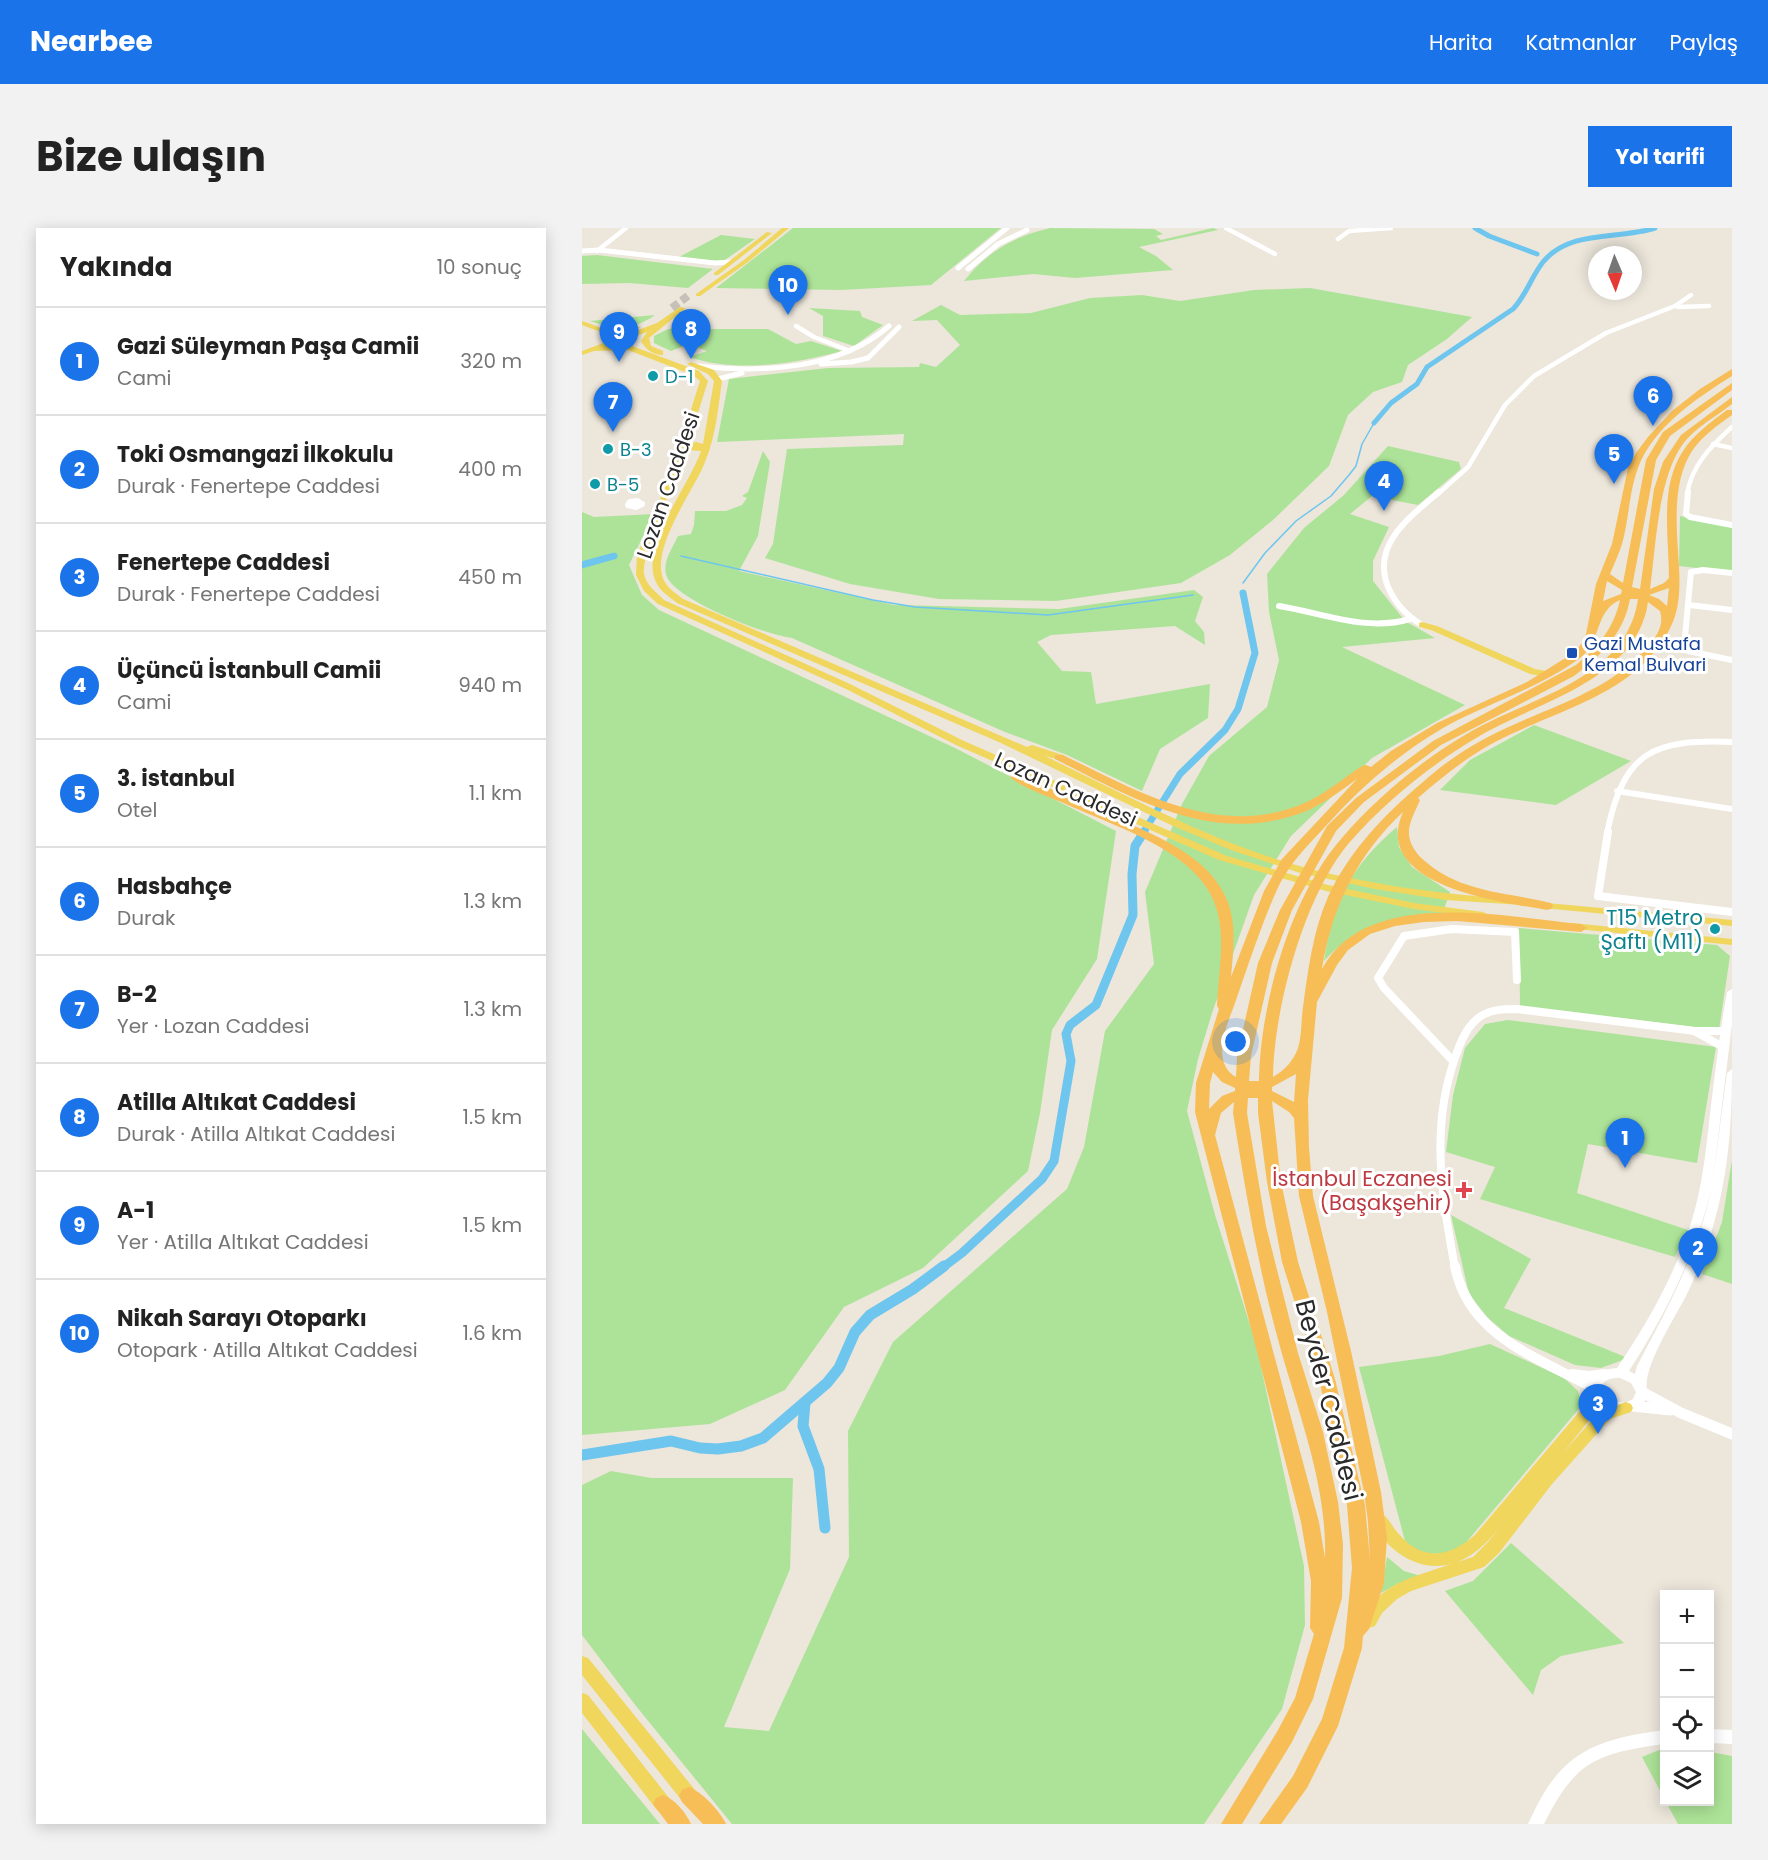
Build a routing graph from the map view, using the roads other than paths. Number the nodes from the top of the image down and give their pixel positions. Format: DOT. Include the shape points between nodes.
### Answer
graph roads {
  1 [pos="626,228"];
  2 [pos="774,228"];
  3 [pos="786,228"];
  4 [pos="1007,228"];
  5 [pos="1012,228"];
  6 [pos="1034,228"];
  7 [pos="1226,228"];
  8 [pos="1391,228"];
  9 [pos="1027,230"];
  10 [pos="1338,239"];
  11 [pos="598,251"];
  12 [pos="582,252"];
  13 [pos="1275,254"];
  14 [pos="731,261"];
  15 [pos="746,261"];
  16 [pos="958,268"];
  17 [pos="721,269"];
  18 [pos="968,269"];
  19 [pos="688,295"];
  20 [pos="698,295"];
  21 [pos="1691,295"];
  22 [pos="1709,306"];
  23 [pos="672,308"];
  24 [pos="682,308"];
  25 [pos="1670,308"];
  26 [pos="582,323"];
  27 [pos="644,326"];
  28 [pos="796,326"];
  29 [pos="889,326"];
  30 [pos="657,327"];
  31 [pos="899,327"];
  32 [pos="582,329"];
  33 [pos="588,347"];
  34 [pos="629,348"];
  35 [pos="652,350"];
  36 [pos="852,350"];
  37 [pos="582,353"];
  38 [pos="875,353"];
  39 [pos="843,354"];
  40 [pos="851,362"];
  41 [pos="698,366"];
  42 [pos="1732,372"];
  43 [pos="1732,377"];
  44 [pos="718,379"];
  45 [pos="1732,386"];
  46 [pos="1732,400"];
  47 [pos="1732,411"];
  48 [pos="1680,422"];
  49 [pos="1732,427"];
  50 [pos="1713,444"];
  51 [pos="684,447"];
  52 [pos="706,447"];
  53 [pos="1732,448"];
  54 [pos="1732,525"];
  55 [pos="1732,573"];
  56 [pos="1605,575"];
  57 [pos="1675,578"];
  58 [pos="1689,605"];
  59 [pos="1278,606"];
  60 [pos="1732,610"];
  61 [pos="1410,619"];
  62 [pos="1595,622"];
  63 [pos="1422,625"];
  64 [pos="1667,627"];
  65 [pos="1732,660"];
  66 [pos="1548,674"];
  67 [pos="1525,686"];
  68 [pos="1732,742"];
  69 [pos="1395,753"];
  70 [pos="1054,760"];
  71 [pos="1021,774"];
  72 [pos="1617,791"];
  73 [pos="1416,796"];
  74 [pos="1732,809"];
  75 [pos="1547,906"];
  76 [pos="1732,912"];
  77 [pos="1732,925"];
  78 [pos="1581,927"];
  79 [pos="1732,937"];
  80 [pos="1732,942"];
  81 [pos="1517,980"];
  82 [pos="1732,992"];
  83 [pos="1311,1003"];
  84 [pos="1224,1014"];
  85 [pos="1695,1031"];
  86 [pos="1727,1032"];
  87 [pos="1214,1045"];
  88 [pos="1725,1048"];
  89 [pos="1304,1049"];
  90 [pos="1453,1061"];
  91 [pos="1732,1073"];
  92 [pos="1301,1118"];
  93 [pos="1208,1139"];
  94 [pos="1568,1373"];
  95 [pos="1621,1373"];
  96 [pos="1606,1374"];
  97 [pos="1641,1389"];
  98 [pos="1596,1392"];
  99 [pos="1630,1407"];
  100 [pos="1681,1413"];
  101 [pos="1732,1434"];
  102 [pos="1542,1476"];
  103 [pos="1378,1520"];
  104 [pos="1320,1642"];
  105 [pos="1353,1648"];
  106 [pos="582,1663"];
  107 [pos="582,1700"];
  108 [pos="1660,1738"];
  109 [pos="689,1796"];
  110 [pos="663,1804"];
  111 [pos="679,1824"];
  112 [pos="704,1824"];
  113 [pos="716,1824"];
  114 [pos="1231,1824"];
  115 [pos="1269,1824"];
  116 [pos="1536,1824"];
  1 -- 11 [label="street"];
  2 -- 14 [label="main road"];
  3 -- 15 [label="main road"];
  4 -- 16 [label="street"];
  5 -- 9 [label="street"];
  6 -- 9 [label="street"];
  7 -- 13 [label="street"];
  8 -- 10 [label="street" via="1356,230"];
  9 -- 18 [label="street" via="998,244"];
  11 -- 12 [label="street"];
  11 -- 14 [label="street" via="715,263"];
  11 -- 17 [label="street" via="717,265"];
  14 -- 15 [label="main road" via="744,257 748,258"];
  14 -- 17 [label="main road"];
  15 -- 20 [label="main road"];
  17 -- 19 [label="main road"];
  21 -- 25 [label="street"];
  22 -- 25 [label="street"];
  23 -- 27 [label="main road"];
  24 -- 30 [label="main road"];
  25 -- 61 [label="street" via="1618,327 1533,377 1503,407 1469,465 1400,528 1389,543 1382,575"];
  26 -- 27 [label="main road" via="609,332"];
  27 -- 33 [label="main road"];
  28 -- 36 [label="street" via="814,337"];
  29 -- 36 [label="street"];
  30 -- 33 [label="main road"];
  30 -- 35 [label="main road" via="645,339"];
  31 -- 38 [label="street" via="879,344"];
  32 -- 33 [label="main road" via="594,336"];
  33 -- 34 [label="main road"];
  33 -- 37 [label="main road"];
  34 -- 35 [label="main road" via="637,345"];
  34 -- 51 [label="main road, Lozan Caddesi" via="703,379"];
  35 -- 41 [label="main road"];
  36 -- 38 [label="street"];
  36 -- 39 [label="street"];
  38 -- 40 [label="street"];
  39 -- 40 [label="street" via="843,359"];
  39 -- 41 [label="street" via="747,368"];
  40 -- 44 [label="street" via="738,373"];
  41 -- 44 [label="main road"];
  42 -- 56 [label="highway" via="1670,418 1643,448 1633,468 1617,544"];
  43 -- 48 [label="highway"];
  44 -- 52 [label="main road, Lozan Caddesi"];
  45 -- 48 [label="highway"];
  46 -- 105 [label="highway, Beyder Caddesi" via="1684,437 1668,462 1659,489 1641,615 1628,639 1610,660 1582,681 1501,719 1407,780 1345,841 1298,923 1278,989 1266,1059 1265,1113 1290,1262 1327,1379 1356,1505 1361,1568"];
  47 -- 57 [label="highway" via="1698,438 1686,452 1680,469 1671,537"];
  48 -- 104 [label="highway, Beyder Caddesi" via="1666,434 1651,460 1624,604 1611,638 1570,674 1437,743 1360,800 1331,829 1303,877 1265,963 1245,1056 1240,1113 1258,1226 1290,1353 1315,1432 1329,1502 1334,1544 1333,1599"];
  49 -- 50 [label="street"];
  50 -- 53 [label="street"];
  50 -- 54 [label="street" via="1689,481 1686,514"];
  51 -- 52 [label="main road"];
  51 -- 71 [label="main road, Lozan Caddesi" via="640,564 647,589 674,609 847,686"];
  52 -- 70 [label="main road, Lozan Caddesi" via="656,562 660,582 667,591 687,604"];
  55 -- 58 [label="street" via="1693,570"];
  56 -- 57 [label="highway" via="1624,589 1641,592 1663,589"];
  56 -- 62 [label="highway"];
  57 -- 64 [label="highway"];
  58 -- 60 [label="street"];
  58 -- 65 [label="street" via="1684,647"];
  59 -- 61 [label="street" via="1375,624"];
  61 -- 63 [label="street"];
  62 -- 64 [label="highway" via="1608,601 1622,596 1646,598 1661,605"];
  62 -- 66 [label="highway" via="1590,639 1579,654"];
  63 -- 66 [label="main road" via="1533,672"];
  63 -- 67 [label="main road" via="1521,673 1527,682"];
  64 -- 73 [label="highway" via="1641,661 1618,680 1488,741"];
  66 -- 67 [label="highway"];
  67 -- 69 [label="highway" via="1441,725"];
  68 -- 72 [label="street" via="1692,742 1656,749 1638,760"];
  69 -- 70 [label="highway" via="1311,804 1268,818 1216,819 1183,814"];
  69 -- 84 [label="highway" via="1352,790 1288,859 1270,891"];
  70 -- 75 [label="main road, Lozan Caddesi" via="1163,818 1274,861 1367,885 1456,899"];
  71 -- 78 [label="main road, Lozan Caddesi" via="1256,869 1326,888 1448,910"];
  71 -- 84 [label="highway" via="1145,835 1187,859 1208,880 1223,904 1228,927"];
  72 -- 74 [label="street"];
  72 -- 76 [label="street" via="1598,896"];
  73 -- 75 [label="highway" via="1403,830 1404,839 1425,869 1462,889"];
  73 -- 83 [label="highway" via="1374,835 1339,885 1321,934"];
  75 -- 77 [label="main road, Lozan Caddesi"];
  77 -- 79 [label="main road"];
  78 -- 80 [label="main road, Lozan Caddesi"];
  78 -- 83 [label="highway" via="1452,917 1384,926 1344,947 1332,960"];
  81 -- 90 [label="street" via="1515,932 1452,928 1404,936 1378,978"];
  82 -- 86 [label="main road"];
  83 -- 89 [label="highway"];
  84 -- 87 [label="highway"];
  85 -- 86 [label="street"];
  85 -- 88 [label="street"];
  85 -- 90 [label="street" via="1502,1009 1481,1015 1470,1026"];
  86 -- 88 [label="main road"];
  87 -- 89 [label="highway" via="1221,1073 1230,1081 1251,1086 1283,1078 1293,1070"];
  87 -- 93 [label="highway" via="1203,1083 1202,1112"];
  88 -- 95 [label="main road" via="1706,1188 1695,1230 1644,1339"];
  89 -- 92 [label="highway"];
  90 -- 94 [label="street" via="1439,1118 1438,1153 1440,1192 1457,1279 1477,1318 1496,1334"];
  91 -- 97 [label="main road" via="1709,1225 1643,1366"];
  92 -- 93 [label="highway" via="1291,1104 1275,1096 1236,1096 1216,1110"];
  92 -- 103 [label="highway" via="1306,1198"];
  93 -- 104 [label="highway" via="1310,1522 1320,1581"];
  94 -- 96 [label="street"];
  94 -- 98 [label="street"];
  95 -- 96 [label="main road"];
  95 -- 97 [label="main road" via="1636,1380"];
  96 -- 98 [label="main road" via="1598,1380"];
  97 -- 99 [label="main road" via="1641,1397"];
  97 -- 100 [label="street"];
  98 -- 99 [label="main road" via="1612,1407"];
  98 -- 102 [label="main road" via="1591,1408"];
  99 -- 100 [label="street"];
  99 -- 102 [label="main road" via="1605,1415"];
  100 -- 101 [label="street"];
  102 -- 103 [label="main road" via="1471,1549 1452,1558 1428,1560 1405,1550"];
  102 -- 105 [label="main road" via="1493,1548 1478,1562 1420,1580 1391,1594 1376,1608"];
  103 -- 105 [label="highway" via="1378,1566 1369,1606"];
  104 -- 114 [label="highway, Beyder Caddesi" via="1304,1699"];
  105 -- 115 [label="highway, Beyder Caddesi" via="1317,1751"];
  106 -- 109 [label="main road"];
  107 -- 110 [label="main road"];
  108 -- 116 [label="main road" via="1619,1745 1584,1760 1562,1778"];
  109 -- 112 [label="highway"];
  109 -- 113 [label="highway"];
  110 -- 111 [label="highway"];
}
